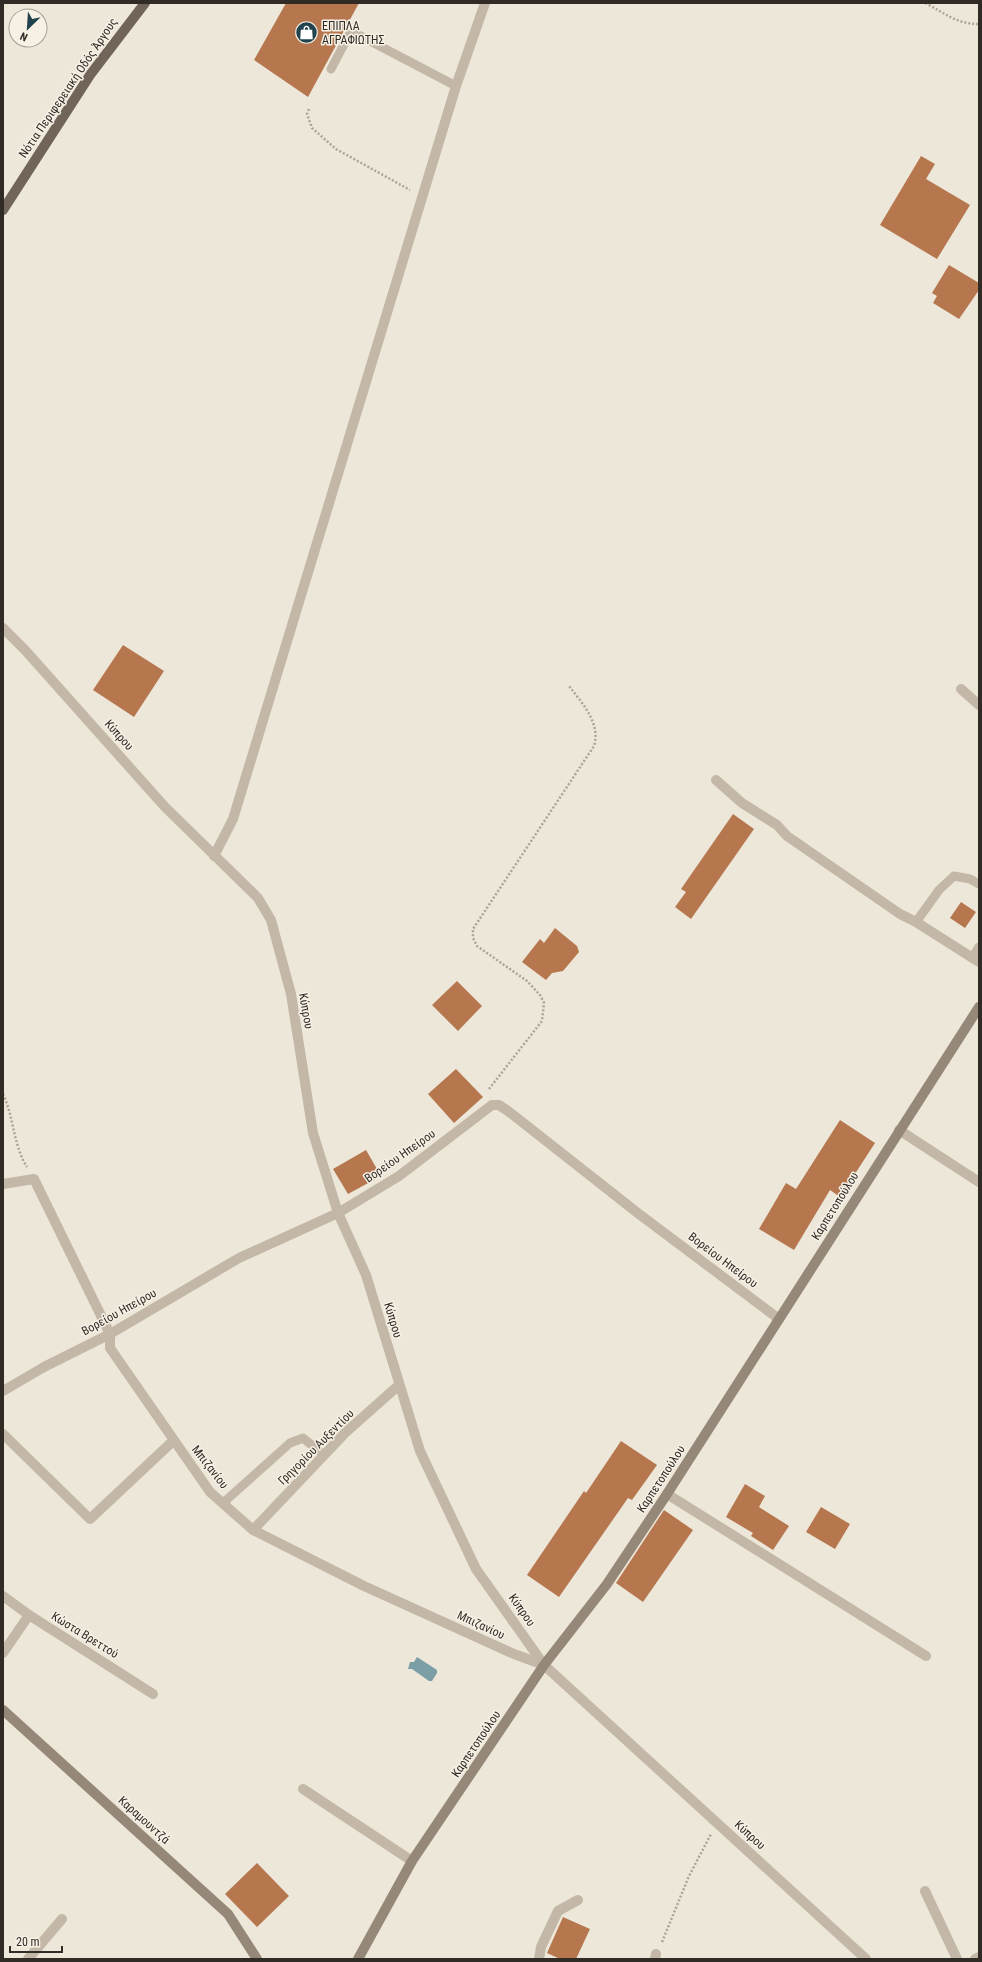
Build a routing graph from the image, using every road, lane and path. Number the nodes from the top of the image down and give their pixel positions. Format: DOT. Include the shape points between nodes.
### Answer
graph roads {
  1 [pos="145,3"];
  2 [pos="485,3"];
  3 [pos="925,3"];
  4 [pos="979,24"];
  5 [pos="332,69"];
  6 [pos="456,86"];
  7 [pos="309,109"];
  8 [pos="423,197"];
  9 [pos="3,210"];
  10 [pos="3,628"];
  11 [pos="569,686"];
  12 [pos="961,688"];
  13 [pos="979,705"];
  14 [pos="716,780"];
  15 [pos="214,856"];
  16 [pos="979,884"];
  17 [pos="916,922"];
  18 [pos="979,947"];
  19 [pos="975,960"];
  20 [pos="979,1007"];
  21 [pos="489,1089"];
  22 [pos="3,1094"];
  23 [pos="899,1130"];
  24 [pos="34,1179"];
  25 [pos="979,1182"];
  26 [pos="3,1184"];
  27 [pos="338,1213"];
  28 [pos="779,1319"];
  29 [pos="110,1334"];
  30 [pos="399,1385"];
  31 [pos="3,1391"];
  32 [pos="3,1434"];
  33 [pos="173,1441"];
  34 [pos="324,1455"];
  35 [pos="667,1494"];
  36 [pos="222,1503"];
  37 [pos="253,1530"];
  38 [pos="3,1596"];
  39 [pos="29,1615"];
  40 [pos="3,1653"];
  41 [pos="926,1656"];
  42 [pos="544,1665"];
  43 [pos="153,1694"];
  44 [pos="3,1710"];
  45 [pos="303,1789"];
  46 [pos="718,1824"];
  47 [pos="412,1861"];
  48 [pos="925,1891"];
  49 [pos="578,1900"];
  50 [pos="62,1919"];
  51 [pos="655,1957"];
  52 [pos="979,1957"];
  53 [pos="28,1959"];
  54 [pos="257,1959"];
  55 [pos="358,1959"];
  56 [pos="539,1959"];
  57 [pos="866,1959"];
  58 [pos="956,1959"];
  59 [pos="975,1959"];
  1 -- 9 [label="main road, Νότια Περιφερειακή Οδός Άργους" via="90,75"];
  2 -- 6 [label="street"];
  3 -- 4 [label="path" via="953,20"];
  5 -- 6 [label="lane" via="351,32"];
  6 -- 8 [label="street"];
  7 -- 8 [label="path" via="307,114 312,128 336,149"];
  8 -- 15 [label="street" via="233,819"];
  10 -- 15 [label="street, Κύπρου" via="165,807"];
  11 -- 21 [label="path" via="594,723 594,746 473,929 473,938 477,946 527,981 544,1003 542,1021"];
  12 -- 13 [label="street"];
  14 -- 17 [label="street" via="787,836 900,914"];
  15 -- 27 [label="street, Κύπρου" via="258,898 271,920 291,994 314,1133"];
  16 -- 17 [label="lane" via="970,879 954,876 939,890"];
  17 -- 19 [label="street"];
  18 -- 19 [label="lane"];
  20 -- 23 [label="main road, Καρπετοπούλου"];
  22 -- 24 [label="path" via="9,1106 23,1162"];
  23 -- 25 [label="street"];
  23 -- 28 [label="main road, Καρπετοπούλου"];
  24 -- 26 [label="street"];
  24 -- 29 [label="street, Μπιζανίου"];
  27 -- 28 [label="street, Βορείου Ηπείρου" via="399,1176 492,1105 499,1105"];
  27 -- 29 [label="street, Βορείου Ηπείρου" via="239,1258"];
  27 -- 30 [label="street, Κύπρου" via="366,1275"];
  28 -- 35 [label="main road, Καρπετοπούλου"];
  29 -- 31 [label="street, Βορείου Ηπείρου"];
  29 -- 33 [label="street, Μπιζανίου" via="110,1348"];
  30 -- 34 [label="street, Γρηγορίου Αυξεντίου"];
  30 -- 42 [label="street, Κύπρου" via="420,1451 476,1569"];
  32 -- 33 [label="street" via="90,1520"];
  33 -- 36 [label="street, Μπιζανίου" via="210,1492"];
  34 -- 36 [label="lane" via="303,1438 290,1444"];
  34 -- 37 [label="street, Γρηγορίου Αυξεντίου"];
  35 -- 41 [label="street"];
  35 -- 42 [label="main road, Καρπετοπούλου" via="607,1584"];
  36 -- 37 [label="street, Μπιζανίου"];
  37 -- 42 [label="street, Μπιζανίου" via="371,1589"];
  38 -- 39 [label="street, Κώστα Βρεττού"];
  39 -- 40 [label="street"];
  39 -- 43 [label="street, Κώστα Βρεττού"];
  42 -- 46 [label="street, Κύπρου"];
  42 -- 47 [label="main road, Καρπετοπούλου"];
  44 -- 54 [label="main road, Καραμουντζά" via="228,1914"];
  45 -- 47 [label="street"];
  46 -- 51 [label="path" via="702,1848"];
  46 -- 57 [label="street, Κύπρου"];
  47 -- 55 [label="main road, Καρπετοπούλου"];
  48 -- 58 [label="street"];
  49 -- 56 [label="street" via="558,1911 541,1947"];
  50 -- 53 [label="street"];
  52 -- 59 [label="street"];
}
